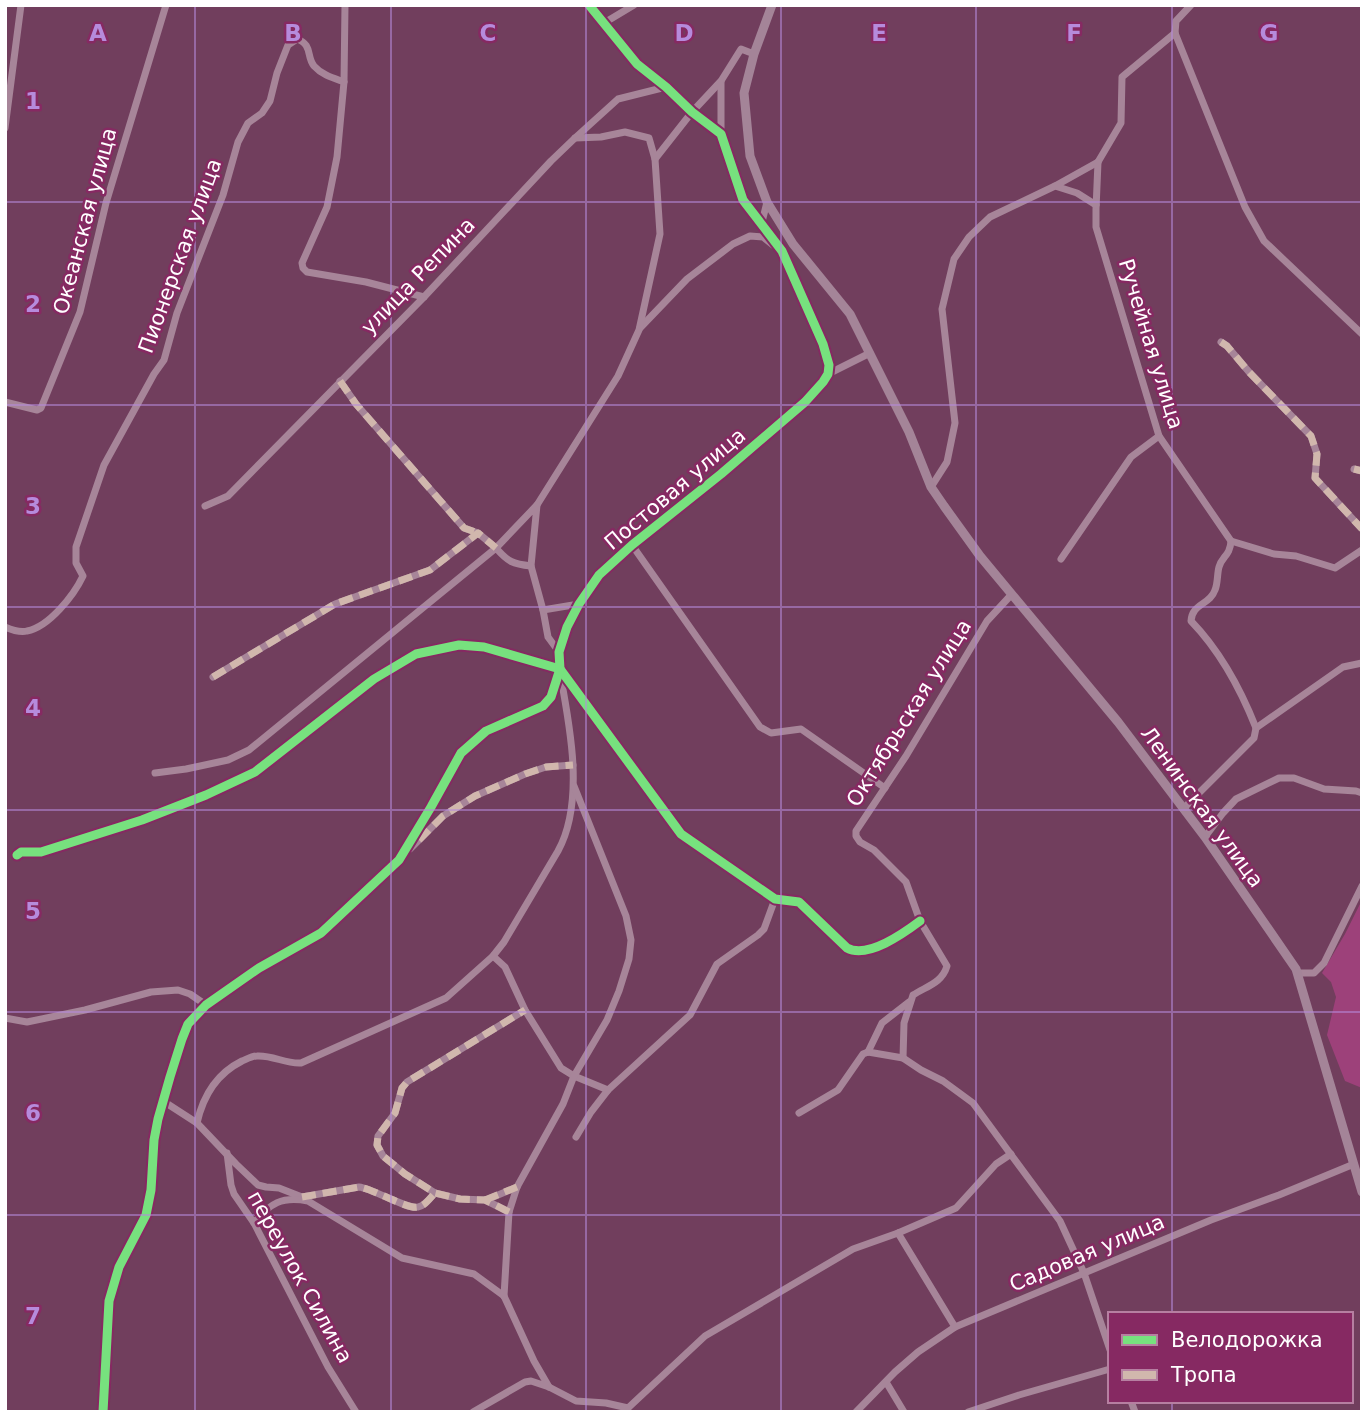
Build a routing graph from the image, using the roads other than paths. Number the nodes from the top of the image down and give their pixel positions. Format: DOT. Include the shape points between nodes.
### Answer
graph roads {
  1 [pos="21,5"];
  2 [pos="166,5"];
  3 [pos="345,5"];
  4 [pos="589,5"];
  5 [pos="634,5"];
  6 [pos="772,5"];
  7 [pos="1192,5"];
  8 [pos="604,23"];
  9 [pos="1175,33"];
  10 [pos="754,54"];
  11 [pos="722,81"];
  12 [pos="344,82"];
  13 [pos="666,87"];
  14 [pos="692,113"];
  15 [pos="5,128"];
  16 [pos="721,134"];
  17 [pos="575,138"];
  18 [pos="656,159"];
  19 [pos="1098,162"];
  20 [pos="1055,186"];
  21 [pos="767,202"];
  22 [pos="1096,205"];
  23 [pos="761,226"];
  24 [pos="793,244"];
  25 [pos="782,251"];
  26 [pos="424,297"];
  27 [pos="639,330"];
  28 [pos="1360,330"];
  29 [pos="1221,342"];
  30 [pos="870,354"];
  31 [pos="828,374"];
  32 [pos="340,381"];
  33 [pos="5,402"];
  34 [pos="1158,436"];
  35 [pos="932,487"];
  36 [pos="537,505"];
  37 [pos="205,506"];
  38 [pos="1362,529"];
  39 [pos="478,533"];
  40 [pos="1231,541"];
  41 [pos="632,545"];
  42 [pos="496,548"];
  43 [pos="1362,550"];
  44 [pos="1061,559"];
  45 [pos="531,566"];
  46 [pos="1012,594"];
  47 [pos="579,604"];
  48 [pos="543,610"];
  49 [pos="5,627"];
  50 [pos="559,652"];
  51 [pos="1362,663"];
  52 [pos="560,669"];
  53 [pos="213,677"];
  54 [pos="1256,728"];
  55 [pos="573,765"];
  56 [pos="155,773"];
  57 [pos="573,784"];
  58 [pos="885,788"];
  59 [pos="1362,793"];
  60 [pos="1183,808"];
  61 [pos="1205,837"];
  62 [pos="405,849"];
  63 [pos="17,855"];
  64 [pos="1362,886"];
  65 [pos="775,899"];
  66 [pos="920,920"];
  67 [pos="493,956"];
  68 [pos="1298,973"];
  69 [pos="910,1002"];
  70 [pos="206,1006"];
  71 [pos="525,1010"];
  72 [pos="5,1018"];
  73 [pos="868,1052"];
  74 [pos="903,1058"];
  75 [pos="574,1076"];
  76 [pos="608,1090"];
  77 [pos="163,1101"];
  78 [pos="799,1113"];
  79 [pos="197,1123"];
  80 [pos="576,1136"];
  81 [pos="227,1153"];
  82 [pos="1012,1154"];
  83 [pos="1354,1164"];
  84 [pos="517,1186"];
  85 [pos="1362,1192"];
  86 [pos="435,1193"];
  87 [pos="305,1199"];
  88 [pos="485,1200"];
  89 [pos="509,1212"];
  90 [pos="254,1223"];
  91 [pos="898,1233"];
  92 [pos="1084,1273"];
  93 [pos="504,1296"];
  94 [pos="955,1327"];
  95 [pos="1108,1344"];
  96 [pos="1108,1370"];
  97 [pos="886,1381"];
  98 [pos="550,1387"];
  99 [pos="627,1410"];
  100 [pos="103,1412"];
  101 [pos="356,1412"];
  102 [pos="473,1412"];
  103 [pos="856,1412"];
  104 [pos="904,1412"];
  105 [pos="968,1412"];
  1 -- 15 [label="street"];
  2 -- 33 [label="street, Океанская улица" via="106,203 80,312 41,408"];
  3 -- 12 [label="street"];
  4 -- 8 [label="street"];
  5 -- 8 [label="street"];
  6 -- 10 [label="main road, Ленинская улица"];
  7 -- 9 [label="street, Ручейная улица" via="1176,21"];
  8 -- 13 [label="street" via="637,64"];
  9 -- 19 [label="street, Ручейная улица" via="1122,77 1121,123"];
  9 -- 28 [label="street" via="1245,207 1264,242"];
  10 -- 11 [label="street" via="741,49"];
  10 -- 21 [label="main road, Ленинская улица" via="744,93 750,156"];
  11 -- 14 [label="street"];
  11 -- 16 [label="street"];
  12 -- 26 [label="street" via="327,207 303,268"];
  12 -- 49 [label="street, Пионерская улица" via="312,64 303,41 297,39 288,46 270,101 248,122 238,142 164,360 104,465 76,548 83,576 78,588 47,621 28,631"];
  13 -- 14 [label="street"];
  13 -- 17 [label="street, улица Репина" via="618,99"];
  14 -- 16 [label="street"];
  14 -- 18 [label="street"];
  16 -- 23 [label="street" via="743,200"];
  17 -- 18 [label="street" via="625,132 649,138"];
  17 -- 26 [label="street, улица Репина"];
  18 -- 27 [label="street" via="660,234"];
  19 -- 20 [label="street"];
  19 -- 22 [label="street, Ручейная улица"];
  20 -- 22 [label="street"];
  20 -- 35 [label="street" via="990,217 969,236 954,259 942,309 955,423 947,462"];
  21 -- 23 [label="street"];
  21 -- 24 [label="main road, Ленинская улица"];
  22 -- 34 [label="street, Ручейная улица" via="1096,227"];
  23 -- 25 [label="street"];
  24 -- 25 [label="street"];
  24 -- 30 [label="main road, Ленинская улица" via="850,314"];
  25 -- 27 [label="street" via="763,237 750,236 733,244 687,279"];
  25 -- 31 [label="street" via="823,344"];
  26 -- 32 [label="street, улица Репина"];
  27 -- 36 [label="street" via="618,376"];
  29 -- 38 [label="street" via="1311,436 1317,454 1315,478"];
  30 -- 31 [label="street"];
  30 -- 35 [label="main road, Ленинская улица"];
  31 -- 41 [label="street, Постовая улица" via="805,402"];
  32 -- 37 [label="street, улица Репина" via="228,496"];
  32 -- 39 [label="street" via="464,528"];
  34 -- 40 [label="street, Ручейная улица"];
  34 -- 44 [label="street" via="1131,457"];
  35 -- 46 [label="main road, Ленинская улица"];
  36 -- 42 [label="street"];
  36 -- 45 [label="street"];
  39 -- 42 [label="street"];
  39 -- 53 [label="street" via="430,570 335,604"];
  40 -- 43 [label="street" via="1335,568"];
  40 -- 54 [label="street" via="1219,564 1215,590 1194,610 1191,621 1215,651"];
  41 -- 47 [label="street, Постовая улица" via="599,575"];
  41 -- 58 [label="street" via="760,727 771,733 801,729"];
  42 -- 45 [label="street" via="508,561"];
  42 -- 56 [label="street" via="249,750 228,760"];
  45 -- 48 [label="street"];
  46 -- 58 [label="street, Октябрьская улица" via="987,621"];
  46 -- 60 [label="main road, Ленинская улица"];
  47 -- 48 [label="street"];
  47 -- 50 [label="street, Постовая улица"];
  48 -- 50 [label="street" via="548,637"];
  50 -- 52 [label="street, Постовая улица"];
  51 -- 54 [label="street" via="1343,667"];
  52 -- 55 [label="street"];
  52 -- 62 [label="street, Постовая улица" via="551,697 543,706 486,731 461,753"];
  52 -- 63 [label="street" via="484,647 459,645 416,654 374,679 255,772 142,820 41,852"];
  52 -- 65 [label="street" via="681,834"];
  54 -- 60 [label="street" via="1254,738"];
  55 -- 57 [label="street"];
  55 -- 62 [label="street, Постовая улица" via="547,767 475,796"];
  57 -- 67 [label="street" via="566,837"];
  57 -- 75 [label="street" via="626,916 631,940 629,959 607,1020"];
  58 -- 66 [label="street, Октябрьская улица" via="856,836 906,883"];
  59 -- 61 [label="street" via="1279,778 1236,799"];
  60 -- 61 [label="main road, Ленинская улица"];
  61 -- 68 [label="main road, Ленинская улица"];
  62 -- 70 [label="street, Постовая улица" via="321,933 259,968"];
  64 -- 68 [label="street" via="1324,963 1314,973"];
  65 -- 66 [label="street" via="799,902 854,951 874,948"];
  65 -- 76 [label="street" via="764,929 718,964 690,1015"];
  66 -- 69 [label="street, Октябрьская улица" via="947,966 941,979 913,995"];
  67 -- 71 [label="street" via="505,967"];
  67 -- 79 [label="street" via="446,998 301,1063 253,1056 237,1064 212,1086"];
  68 -- 83 [label="main road, Ленинская улица"];
  69 -- 73 [label="street" via="883,1023"];
  69 -- 74 [label="street"];
  70 -- 72 [label="street" via="178,990 151,992 27,1022"];
  70 -- 77 [label="street, Постовая улица" via="188,1024"];
  71 -- 75 [label="street" via="561,1068"];
  71 -- 86 [label="street" via="407,1082 395,1113 378,1136 383,1156"];
  73 -- 74 [label="street"];
  73 -- 78 [label="street" via="838,1090"];
  74 -- 82 [label="street" via="973,1103"];
  75 -- 76 [label="street"];
  75 -- 84 [label="street"];
  76 -- 80 [label="street"];
  77 -- 79 [label="street"];
  77 -- 100 [label="street, Постовая улица" via="146,1215 119,1267 109,1301"];
  79 -- 81 [label="street"];
  81 -- 87 [label="street" via="258,1185"];
  81 -- 90 [label="street, переулок Силина" via="234,1194"];
  82 -- 91 [label="street" via="996,1164 956,1209"];
  82 -- 92 [label="street" via="1060,1221"];
  83 -- 85 [label="main road, Ленинская улица"];
  83 -- 92 [label="street, Садовая улица"];
  84 -- 88 [label="street"];
  84 -- 89 [label="street"];
  86 -- 87 [label="street" via="413,1208 359,1187"];
  86 -- 88 [label="street"];
  87 -- 90 [label="street" via="278,1201"];
  87 -- 93 [label="street" via="402,1258 474,1274"];
  88 -- 89 [label="street"];
  89 -- 93 [label="street"];
  90 -- 101 [label="street, переулок Силина"];
  91 -- 94 [label="street"];
  91 -- 99 [label="street" via="853,1249 705,1336"];
  92 -- 94 [label="street, Садовая улица"];
  92 -- 95 [label="street"];
  93 -- 98 [label="street"];
  94 -- 97 [label="street, Садовая улица"];
  96 -- 105 [label="street"];
  97 -- 103 [label="street, Садовая улица"];
  97 -- 104 [label="street"];
  98 -- 99 [label="street" via="576,1401"];
  98 -- 102 [label="street" via="525,1382"];
}
